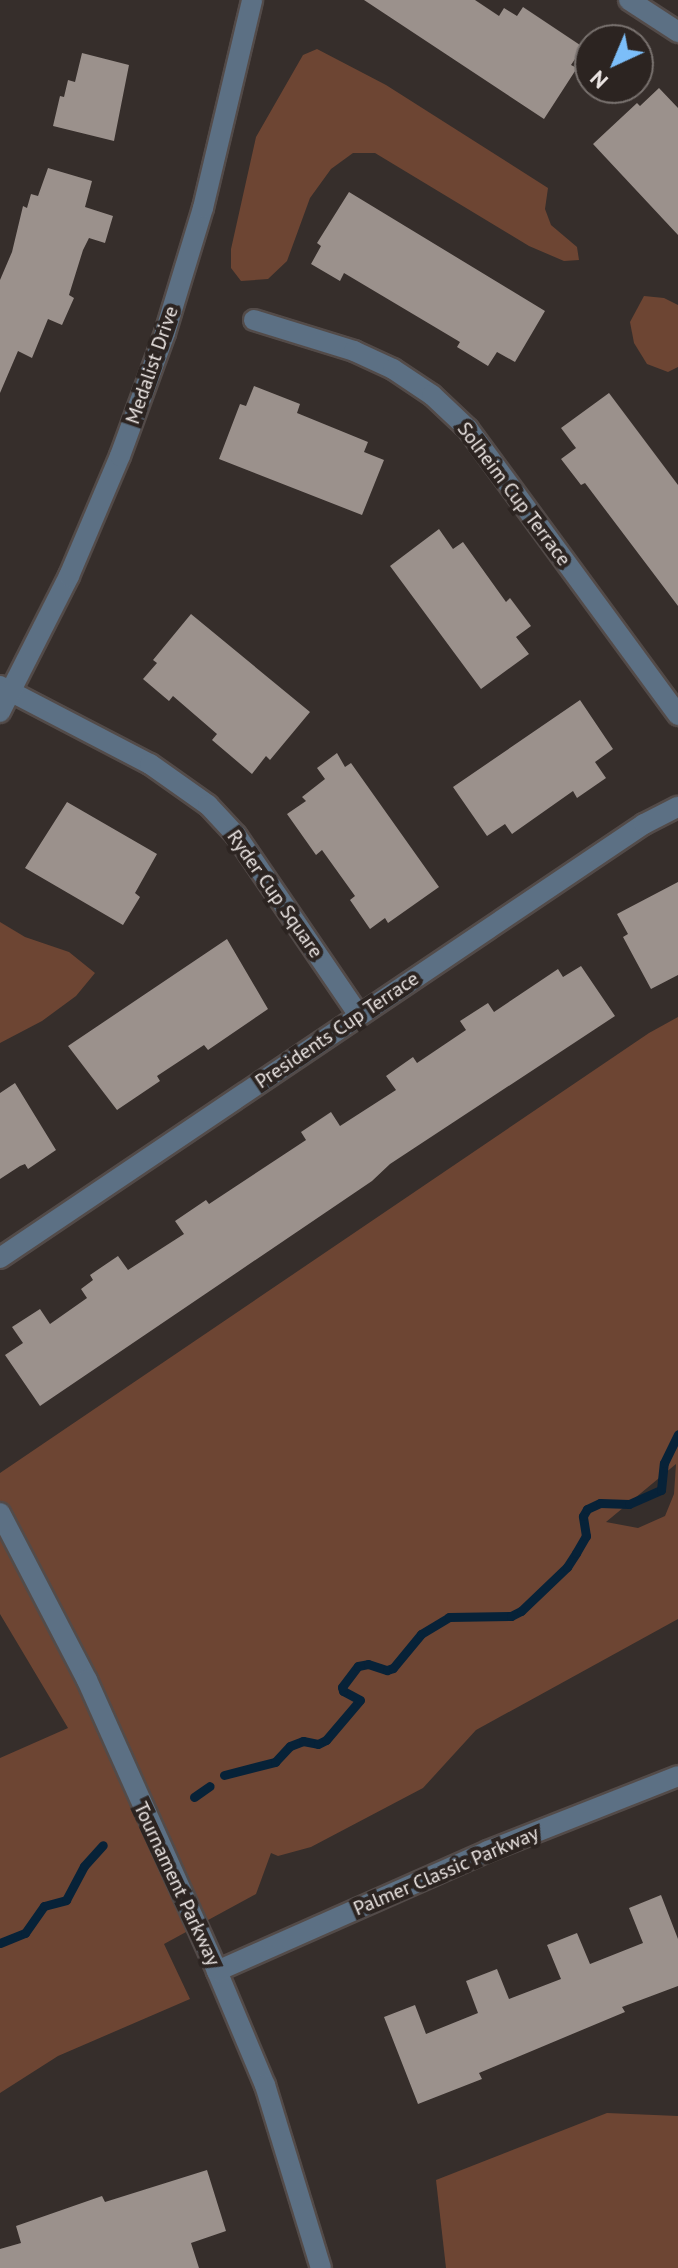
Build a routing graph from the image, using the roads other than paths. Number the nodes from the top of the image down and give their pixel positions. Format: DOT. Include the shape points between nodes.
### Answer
graph roads {
  1 [pos="252,0"];
  2 [pos="629,0"];
  3 [pos="678,32"];
  4 [pos="254,320"];
  5 [pos="6,689"];
  6 [pos="0,712"];
  7 [pos="678,715"];
  8 [pos="678,807"];
  9 [pos="359,1015"];
  10 [pos="0,1258"];
  11 [pos="0,1513"];
  12 [pos="678,1776"];
  13 [pos="217,1971"];
  14 [pos="321,2268"];
  1 -- 5 [label="street, Medalist Drive" via="203,208 165,333 69,576"];
  2 -- 3 [label="street"];
  4 -- 7 [label="street, Solheim Cup Terrace" via="354,351 432,395 468,429"];
  5 -- 6 [label="street, Medalist Drive"];
  5 -- 9 [label="street, Ryder Cup Square" via="150,764 208,805 236,835"];
  8 -- 9 [label="street, Presidents Cup Terrace" via="644,824"];
  9 -- 10 [label="street, Presidents Cup Terrace"];
  11 -- 13 [label="street, Tournament Parkway" via="87,1680"];
  12 -- 13 [label="street, Palmer Classic Parkway" via="488,1851"];
  13 -- 14 [label="street, Tournament Parkway" via="265,2085"];
}
